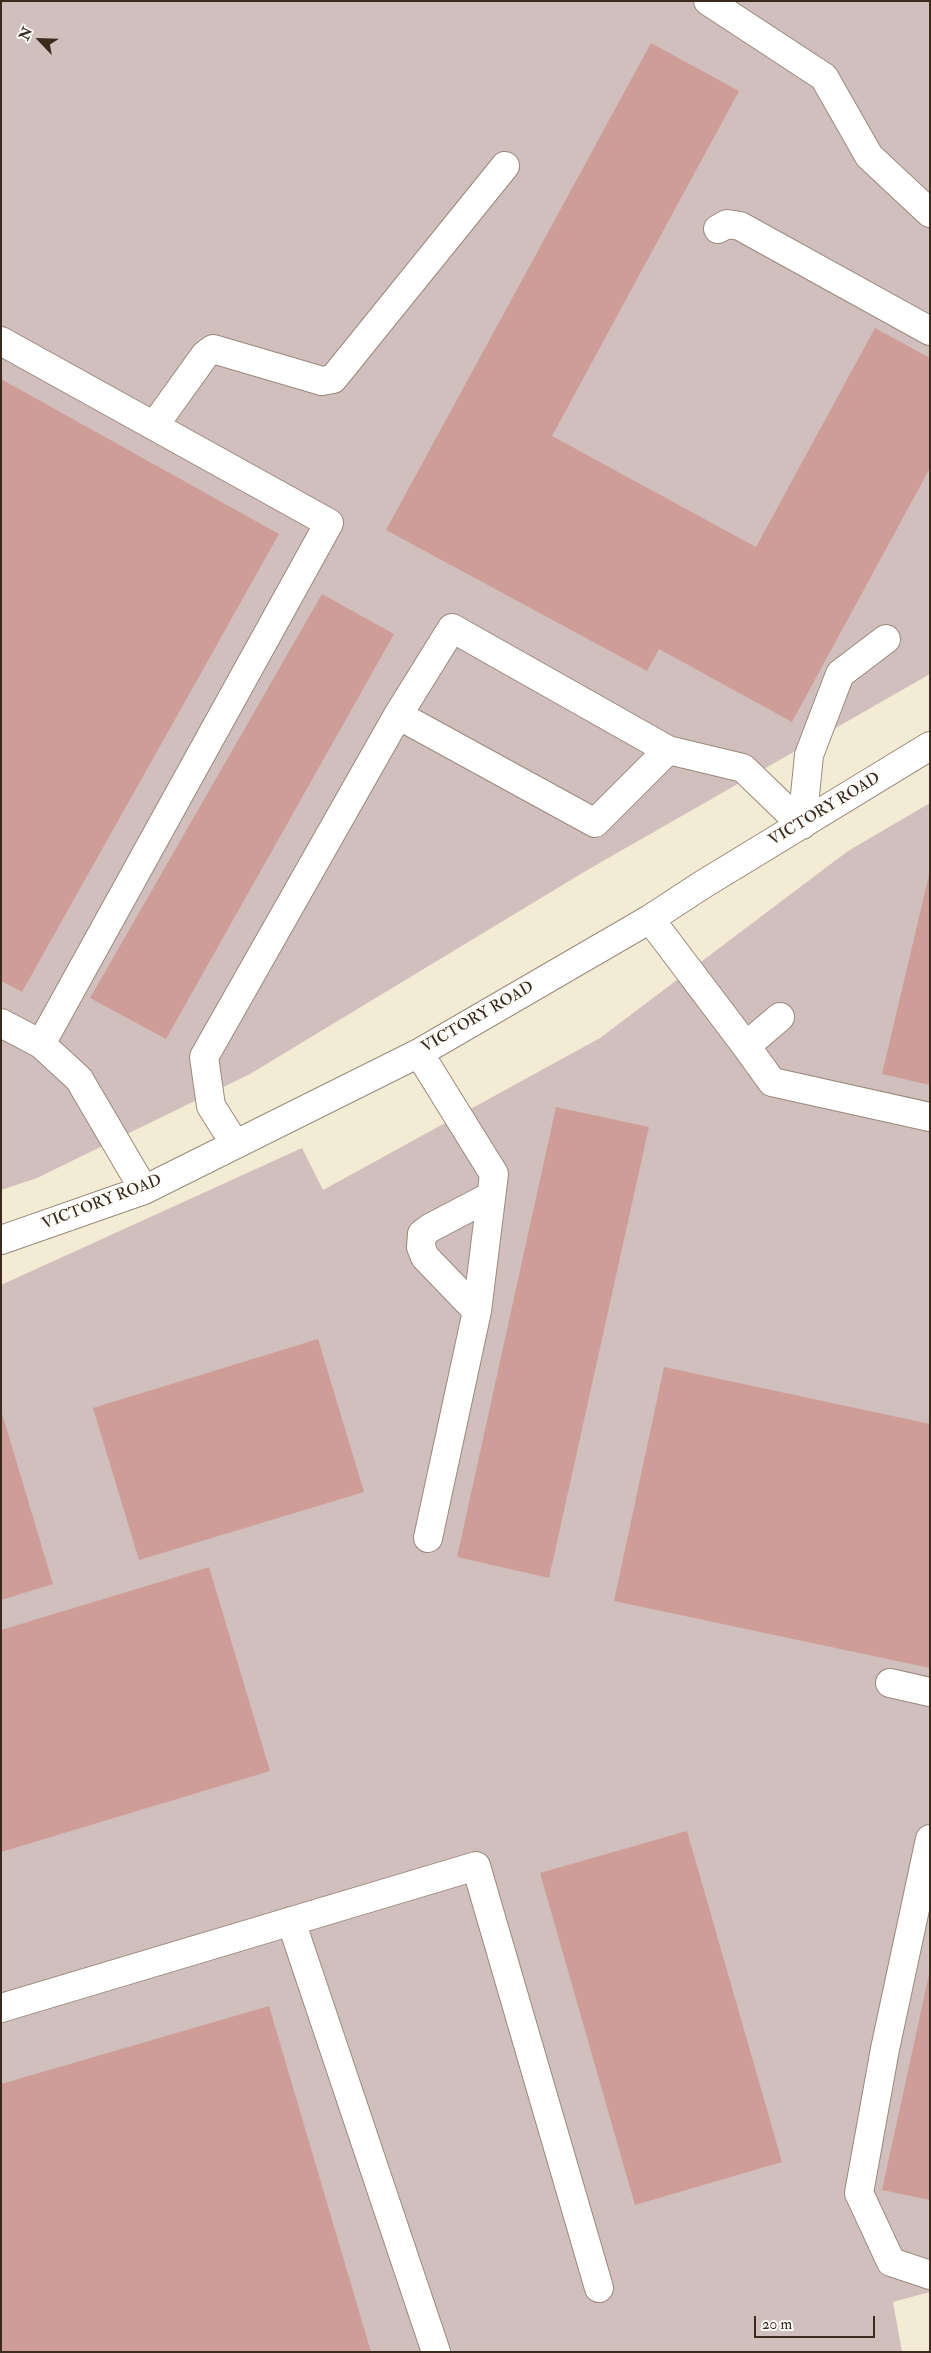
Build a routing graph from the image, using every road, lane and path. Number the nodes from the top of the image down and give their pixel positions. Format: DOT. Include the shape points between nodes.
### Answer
graph roads {
  1 [pos="708,1"];
  2 [pos="505,166"];
  3 [pos="930,213"];
  4 [pos="718,228"];
  5 [pos="930,331"];
  6 [pos="1,341"];
  7 [pos="154,426"];
  8 [pos="886,639"];
  9 [pos="398,715"];
  10 [pos="930,746"];
  11 [pos="668,750"];
  12 [pos="802,824"];
  13 [pos="650,919"];
  14 [pos="780,1018"];
  15 [pos="1,1023"];
  16 [pos="41,1044"];
  17 [pos="746,1046"];
  18 [pos="419,1053"];
  19 [pos="930,1117"];
  20 [pos="235,1144"];
  21 [pos="144,1190"];
  22 [pos="491,1196"];
  23 [pos="1,1240"];
  24 [pos="477,1311"];
  25 [pos="428,1538"];
  26 [pos="890,1683"];
  27 [pos="930,1692"];
  28 [pos="930,1839"];
  29 [pos="291,1921"];
  30 [pos="1,2008"];
  31 [pos="930,2275"];
  32 [pos="599,2288"];
  33 [pos="436,2352"];
  1 -- 3 [label="street" via="824,77 869,156"];
  2 -- 7 [label="street" via="333,379 322,381 213,350 205,355"];
  4 -- 5 [label="street" via="727,224 740,226"];
  6 -- 7 [label="street"];
  7 -- 16 [label="street" via="329,523"];
  8 -- 12 [label="street" via="840,674 809,754"];
  9 -- 11 [label="street" via="595,823"];
  9 -- 11 [label="street" via="452,628"];
  9 -- 20 [label="street" via="204,1057 211,1106"];
  10 -- 12 [label="street, VICTORY ROAD"];
  11 -- 12 [label="street" via="743,768"];
  12 -- 13 [label="street, VICTORY ROAD"];
  13 -- 17 [label="street"];
  13 -- 18 [label="street, VICTORY ROAD"];
  14 -- 17 [label="street"];
  15 -- 16 [label="street"];
  16 -- 21 [label="street" via="78,1079"];
  17 -- 19 [label="street" via="772,1082"];
  18 -- 20 [label="street, VICTORY ROAD"];
  18 -- 22 [label="street" via="494,1174"];
  20 -- 21 [label="street, VICTORY ROAD"];
  21 -- 23 [label="street, VICTORY ROAD"];
  22 -- 24 [label="street"];
  22 -- 24 [label="street" via="430,1228 422,1234 420,1247 425,1257"];
  24 -- 25 [label="street"];
  26 -- 27 [label="street"];
  28 -- 31 [label="street" via="885,2049 859,2193 891,2262"];
  29 -- 30 [label="street"];
  29 -- 32 [label="street" via="476,1866"];
  29 -- 33 [label="street"];
}
